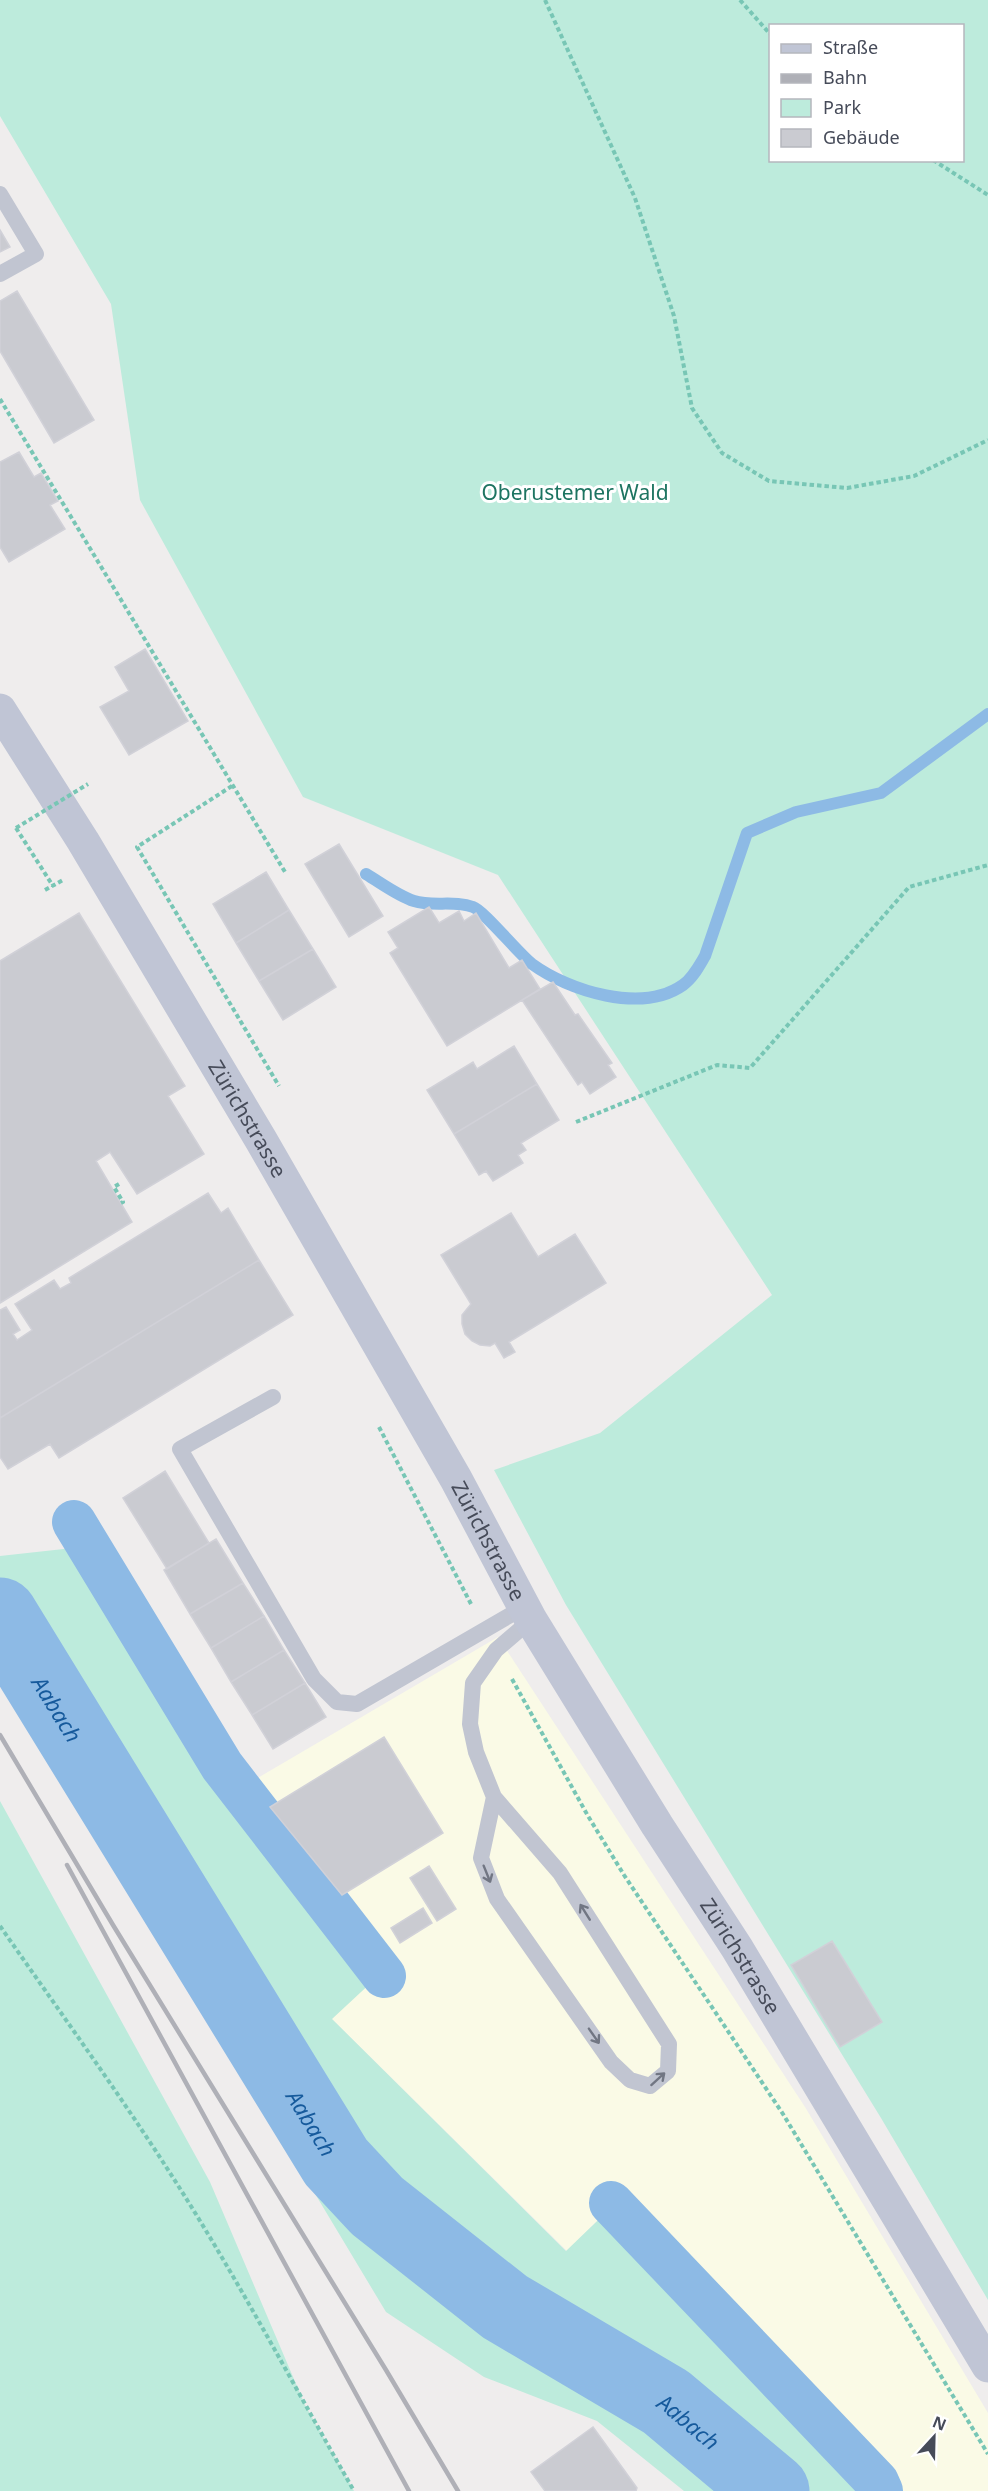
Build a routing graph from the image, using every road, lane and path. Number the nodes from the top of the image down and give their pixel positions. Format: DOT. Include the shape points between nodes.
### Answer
graph roads {
  1 [pos="545,0"];
  2 [pos="740,0"];
  3 [pos="769,31"];
  4 [pos="936,162"];
  5 [pos="0,194"];
  6 [pos="988,195"];
  7 [pos="0,274"];
  8 [pos="0,399"];
  9 [pos="988,440"];
  10 [pos="0,710"];
  11 [pos="88,784"];
  12 [pos="232,786"];
  13 [pos="988,865"];
  14 [pos="285,872"];
  15 [pos="67,877"];
  16 [pos="53,886"];
  17 [pos="45,890"];
  18 [pos="279,1086"];
  19 [pos="576,1122"];
  20 [pos="119,1184"];
  21 [pos="121,1203"];
  22 [pos="273,1397"];
  23 [pos="528,1613"];
  24 [pos="494,1797"];
  25 [pos="0,1926"];
  26 [pos="988,2366"];
  27 [pos="354,2491"];
  1 -- 9 [label="path" via="635,198 674,316 692,408 722,453 769,481 847,488 914,476"];
  2 -- 3 [label="path"];
  4 -- 6 [label="path"];
  5 -- 7 [label="lane" via="36,254"];
  8 -- 12 [label="path"];
  10 -- 23 [label="main road, Zürichstrasse" via="261,1140 456,1479"];
  11 -- 16 [label="path, bridge" via="15,828"];
  12 -- 14 [label="path"];
  12 -- 18 [label="path" via="137,847"];
  13 -- 19 [label="path" via="909,887 750,1068 717,1065"];
  15 -- 16 [label="path"];
  16 -- 17 [label="path"];
  20 -- 21 [label="path" via="114,1187"];
  22 -- 23 [label="lane" via="180,1449 314,1679 337,1702 357,1704"];
  23 -- 24 [label="lane" via="473,1683 470,1725"];
  23 -- 26 [label="main road, Zürichstrasse" via="737,1948"];
  24 -- 24 [label="lane, one-way" via="481,1858 497,1899 611,2062 630,2080 650,2086 668,2071 669,2044 560,1873"];
  25 -- 27 [label="path" via="188,2201 244,2292"];
}
